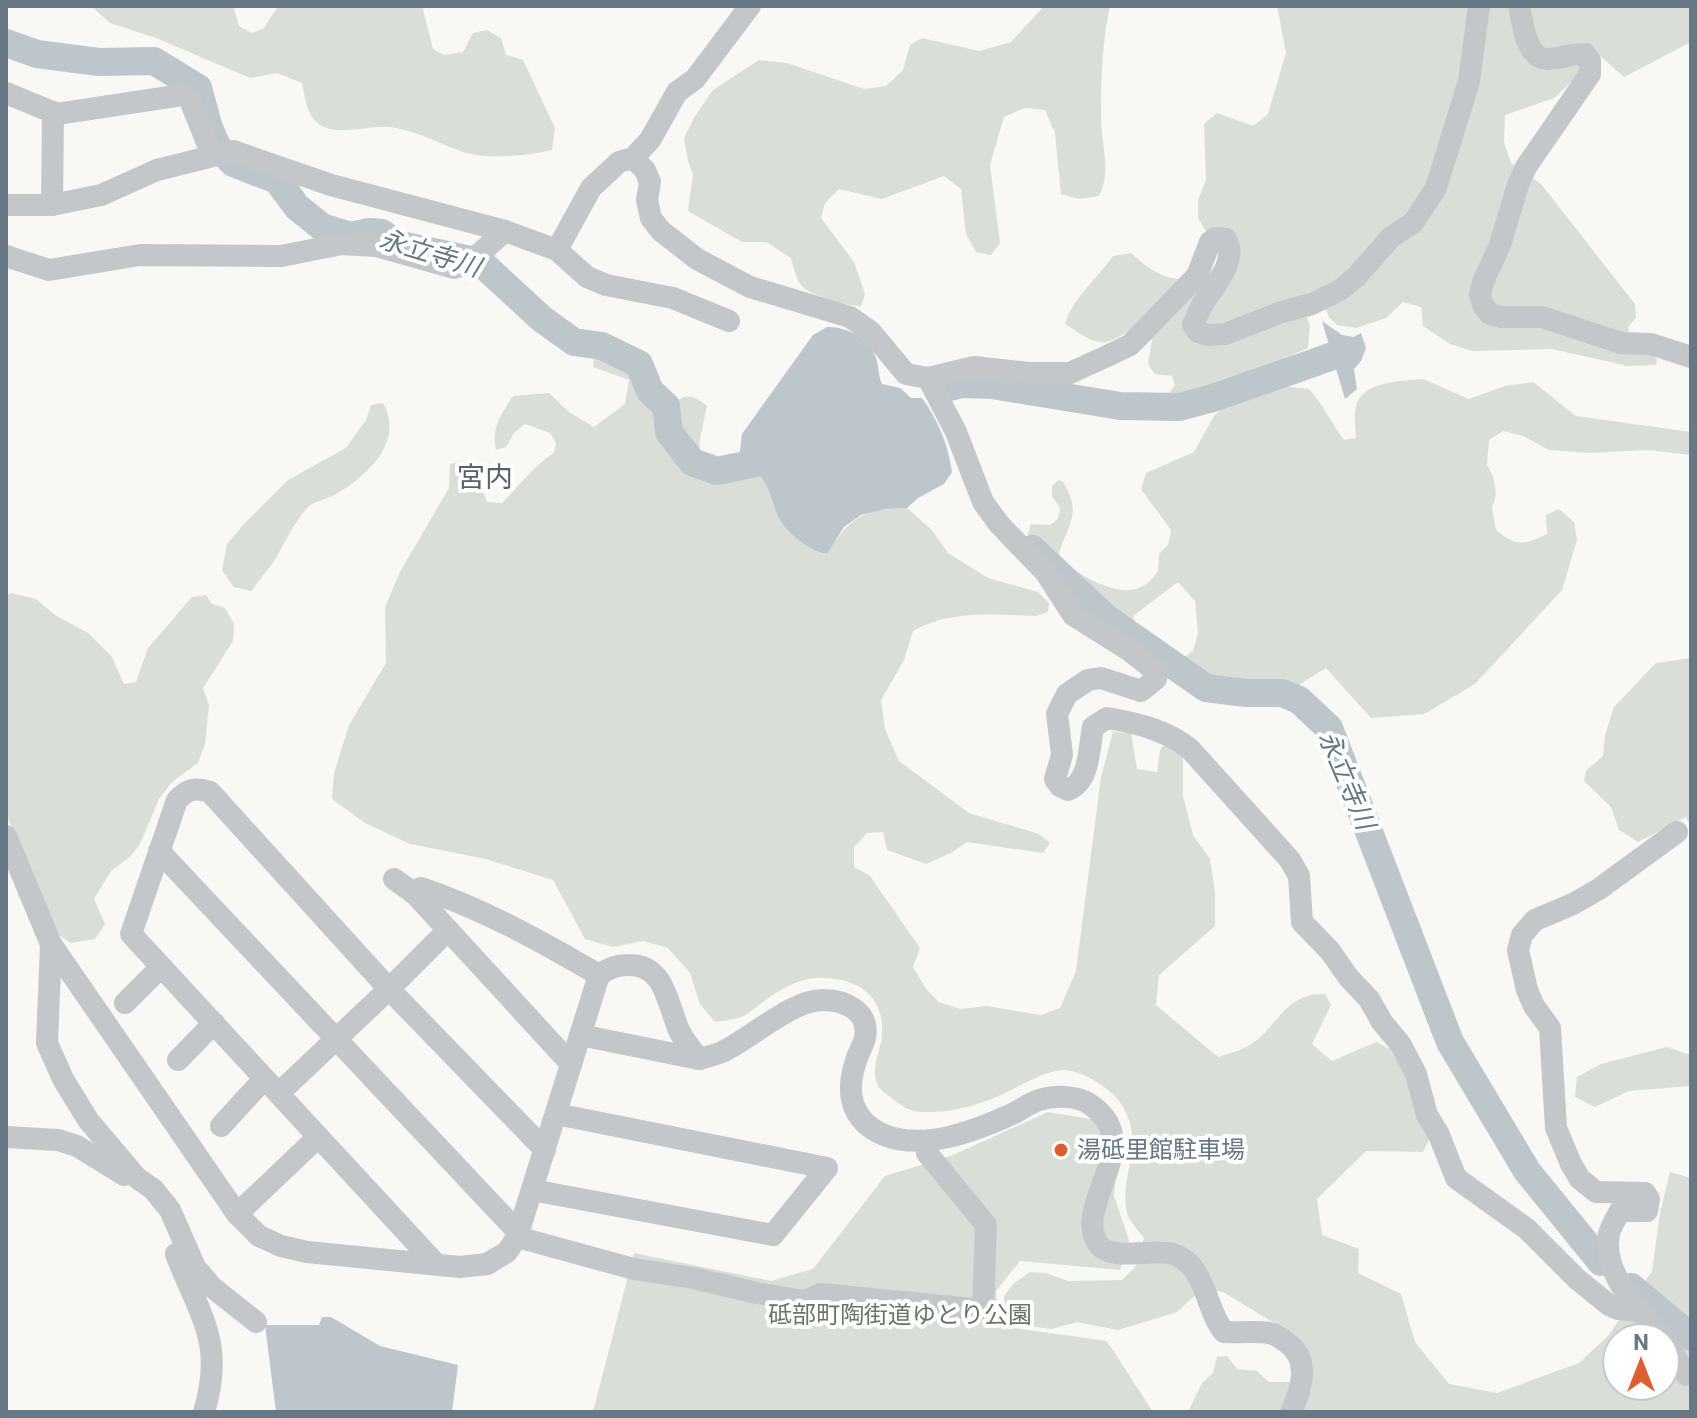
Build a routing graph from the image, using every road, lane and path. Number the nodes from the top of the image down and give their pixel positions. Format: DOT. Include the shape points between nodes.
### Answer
graph roads {
  1 [pos="750,6"];
  2 [pos="1479,6"];
  3 [pos="1519,6"];
  4 [pos="6,93"];
  5 [pos="53,112"];
  6 [pos="221,154"];
  7 [pos="633,158"];
  8 [pos="6,205"];
  9 [pos="52,205"];
  10 [pos="505,231"];
  11 [pos="557,250"];
  12 [pos="6,256"];
  13 [pos="729,321"];
  14 [pos="1691,357"];
  15 [pos="928,378"];
  16 [pos="1677,832"];
  17 [pos="6,836"];
  18 [pos="159,851"];
  19 [pos="394,879"];
  20 [pos="415,894"];
  21 [pos="448,930"];
  22 [pos="51,944"];
  23 [pos="161,967"];
  24 [pos="599,975"];
  25 [pos="389,989"];
  26 [pos="125,1003"];
  27 [pos="214,1023"];
  28 [pos="580,1035"];
  29 [pos="336,1039"];
  30 [pos="699,1059"];
  31 [pos="178,1060"];
  32 [pos="571,1064"];
  33 [pos="272,1086"];
  34 [pos="556,1114"];
  35 [pos="221,1126"];
  36 [pos="6,1137"];
  37 [pos="318,1137"];
  38 [pos="926,1141"];
  39 [pos="545,1150"];
  40 [pos="145,1183"];
  41 [pos="532,1190"];
  42 [pos="237,1214"];
  43 [pos="518,1234"];
  44 [pos="435,1263"];
  45 [pos="1641,1311"];
  46 [pos="256,1322"];
  47 [pos="1650,1322"];
  48 [pos="1681,1366"];
  49 [pos="1687,1375"];
  50 [pos="204,1412"];
  51 [pos="1291,1412"];
  1 -- 7 [label="street" via="695,79 677,92 650,140"];
  2 -- 15 [label="street" via="1469,81 1436,188 1413,223 1391,237 1340,290 1225,334 1198,332 1193,325 1225,270 1230,246 1226,239 1215,238 1197,276 1118,351 1070,373 974,367"];
  3 -- 14 [label="street" via="1535,54 1541,59 1585,54 1590,74 1526,167 1483,282 1483,305 1490,314 1542,317 1621,343 1651,344"];
  4 -- 5 [label="street"];
  5 -- 6 [label="street" via="182,95 189,98"];
  5 -- 9 [label="street"];
  6 -- 9 [label="street" via="157,170 101,195"];
  6 -- 10 [label="street"];
  7 -- 11 [label="street" via="619,162 591,188"];
  7 -- 15 [label="street" via="650,182 651,218 697,259 750,287 850,317 871,332 906,374"];
  8 -- 9 [label="street"];
  10 -- 11 [label="street"];
  10 -- 12 [label="street" via="476,257 454,268 376,246 342,244 281,256 140,255 49,270"];
  11 -- 13 [label="street" via="596,281 673,298"];
  15 -- 45 [label="street" via="983,502 999,524 1046,573 1073,615 1157,672 1141,691 1101,678 1067,694 1057,714 1062,755 1055,779 1060,786 1068,790 1083,778 1093,727 1107,718 1174,736 1190,749 1290,860 1299,876 1302,922 1401,1045 1456,1178 1527,1229 1609,1305"];
  16 -- 45 [label="street" via="1599,889 1535,920 1518,950 1530,998 1550,1028 1556,1128 1571,1164 1596,1192 1645,1193 1649,1199 1647,1211 1620,1211 1608,1248 1617,1278"];
  17 -- 22 [label="street"];
  18 -- 23 [label="street" via="131,934"];
  18 -- 25 [label="street" via="177,800 187,791 210,792"];
  18 -- 29 [label="street"];
  19 -- 20 [label="street"];
  20 -- 21 [label="street"];
  20 -- 24 [label="street" via="421,888 460,901 523,930"];
  21 -- 25 [label="street"];
  21 -- 32 [label="street"];
  22 -- 40 [label="street" via="47,1043 88,1120"];
  22 -- 42 [label="street"];
  23 -- 26 [label="street"];
  23 -- 27 [label="street"];
  24 -- 28 [label="street"];
  24 -- 30 [label="street" via="622,965 652,970 686,1043"];
  25 -- 29 [label="street"];
  25 -- 39 [label="street"];
  27 -- 31 [label="street"];
  27 -- 33 [label="street"];
  28 -- 30 [label="street"];
  28 -- 32 [label="street"];
  29 -- 33 [label="street"];
  29 -- 43 [label="street"];
  30 -- 38 [label="street" via="720,1053 813,1000 835,1000 854,1008 865,1022 850,1093 854,1112 886,1136"];
  32 -- 34 [label="street"];
  33 -- 35 [label="street"];
  33 -- 37 [label="street"];
  34 -- 39 [label="street"];
  34 -- 41 [label="street" via="827,1168 773,1235"];
  36 -- 40 [label="street" via="77,1146"];
  37 -- 42 [label="street"];
  37 -- 44 [label="street"];
  38 -- 43 [label="street" via="927,1153 986,1225 983,1310 821,1294 804,1301 634,1269"];
  38 -- 51 [label="street" via="1011,1114 1037,1100 1062,1096 1090,1103 1107,1120 1113,1140 1091,1226 1099,1246 1111,1254 1174,1254 1191,1264 1224,1332 1273,1333 1291,1345 1303,1375"];
  39 -- 41 [label="street"];
  40 -- 46 [label="street" via="170,1210 195,1267"];
  40 -- 50 [label="street" via="213,1350 212,1385"];
  41 -- 43 [label="street"];
  42 -- 44 [label="street" via="259,1236 281,1246"];
  43 -- 44 [label="street" via="507,1252 487,1264"];
  45 -- 47 [label="street"];
  48 -- 49 [label="street"];
}
